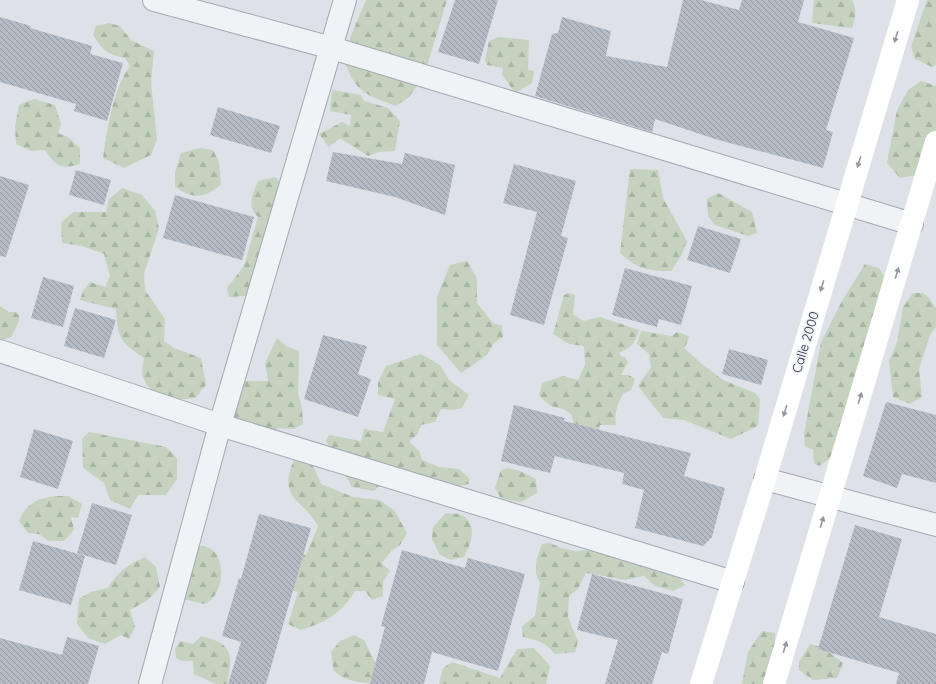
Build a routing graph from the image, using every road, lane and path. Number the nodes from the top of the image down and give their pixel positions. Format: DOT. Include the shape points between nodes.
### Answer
graph roads {
  1 [pos="154,0"];
  2 [pos="345,0"];
  3 [pos="908,0"];
  4 [pos="332,48"];
  5 [pos="936,142"];
  6 [pos="846,205"];
  7 [pos="912,224"];
  8 [pos="0,351"];
  9 [pos="220,426"];
  10 [pos="765,479"];
  11 [pos="830,495"];
  12 [pos="936,525"];
  13 [pos="733,582"];
  14 [pos="150,684"];
  15 [pos="701,684"];
  16 [pos="774,684"];
  1 -- 4 [label="street"];
  2 -- 4 [label="street"];
  3 -- 6 [label="street, Calle 2000, one-way"];
  4 -- 6 [label="street"];
  4 -- 9 [label="street"];
  5 -- 7 [label="street"];
  6 -- 7 [label="street"];
  6 -- 10 [label="street, Calle 2000, one-way"];
  11 -- 7 [label="street, one-way"];
  8 -- 9 [label="street"];
  9 -- 13 [label="street"];
  9 -- 14 [label="street"];
  10 -- 11 [label="street"];
  10 -- 13 [label="street, Calle 2000"];
  11 -- 12 [label="street"];
  16 -- 11 [label="street, one-way"];
  13 -- 15 [label="street, Calle 2000"];
}
